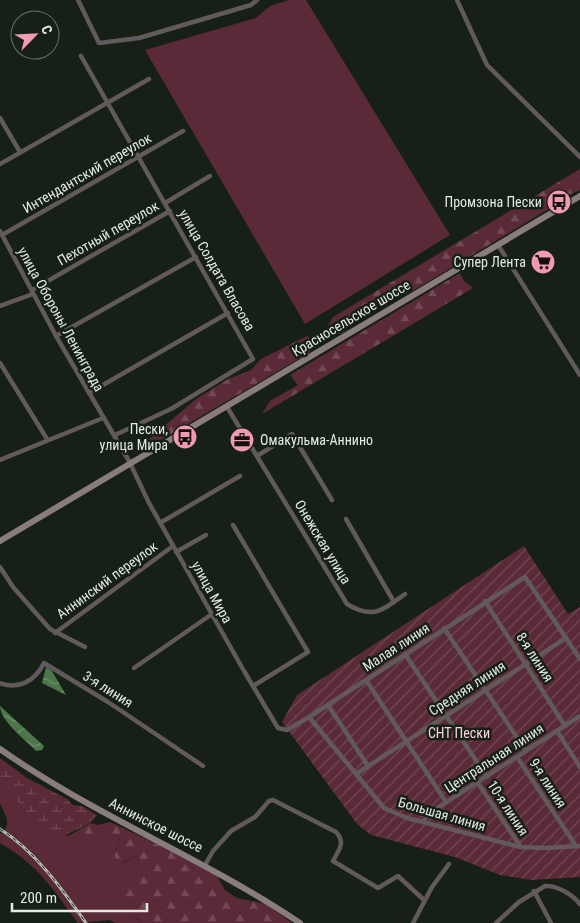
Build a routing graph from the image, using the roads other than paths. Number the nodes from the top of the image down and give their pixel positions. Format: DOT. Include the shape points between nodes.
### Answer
graph roads {
  1 [pos="78,0"];
  2 [pos="457,0"];
  3 [pos="257,1"];
  4 [pos="81,56"];
  5 [pos="149,79"];
  6 [pos="107,103"];
  7 [pos="0,118"];
  8 [pos="183,131"];
  9 [pos="20,152"];
  10 [pos="580,156"];
  11 [pos="138,157"];
  12 [pos="0,164"];
  13 [pos="210,176"];
  14 [pos="580,196"];
  15 [pos="165,203"];
  16 [pos="170,211"];
  17 [pos="1,233"];
  18 [pos="498,245"];
  19 [pos="196,257"];
  20 [pos="32,292"];
  21 [pos="0,306"];
  22 [pos="228,313"];
  23 [pos="56,336"];
  24 [pos="0,363"];
  25 [pos="580,375"];
  26 [pos="89,393"];
  27 [pos="227,407"];
  28 [pos="103,418"];
  29 [pos="115,435"];
  30 [pos="47,439"];
  31 [pos="257,456"];
  32 [pos="0,460"];
  33 [pos="132,463"];
  34 [pos="240,476"];
  35 [pos="332,500"];
  36 [pos="346,520"];
  37 [pos="160,523"];
  38 [pos="233,525"];
  39 [pos="206,535"];
  40 [pos="0,541"];
  41 [pos="173,546"];
  42 [pos="176,552"];
  43 [pos="0,567"];
  44 [pos="405,594"];
  45 [pos="394,602"];
  46 [pos="485,602"];
  47 [pos="212,614"];
  48 [pos="444,628"];
  49 [pos="55,632"];
  50 [pos="566,638"];
  51 [pos="85,647"];
  52 [pos="405,654"];
  53 [pos="580,659"];
  54 [pos="526,664"];
  55 [pos="134,668"];
  56 [pos="366,680"];
  57 [pos="0,683"];
  58 [pos="253,686"];
  59 [pos="485,690"];
  60 [pos="328,705"];
  61 [pos="446,716"];
  62 [pos="580,716"];
  63 [pos="309,717"];
  64 [pos="565,726"];
  65 [pos="278,728"];
  66 [pos="557,731"];
  67 [pos="406,741"];
  68 [pos="0,749"];
  69 [pos="526,751"];
  70 [pos="517,757"];
  71 [pos="203,766"];
  72 [pos="368,766"];
  73 [pos="580,767"];
  74 [pos="356,774"];
  75 [pos="486,777"];
  76 [pos="478,782"];
  77 [pos="446,802"];
  78 [pos="423,822"];
  79 [pos="578,846"];
  80 [pos="520,847"];
  81 [pos="449,864"];
  82 [pos="205,865"];
  83 [pos="534,892"];
  84 [pos="424,900"];
  85 [pos="580,904"];
  86 [pos="300,923"];
  87 [pos="413,923"];
  88 [pos="496,923"];
  89 [pos="551,923"];
  1 -- 3 [label="street" via="100,43 139,38"];
  2 -- 10 [label="street" via="487,65"];
  4 -- 6 [label="street, улица Солдата Власова"];
  5 -- 6 [label="street"];
  6 -- 9 [label="street"];
  6 -- 11 [label="street, улица Солдата Власова"];
  7 -- 9 [label="street"];
  8 -- 11 [label="street, Интендантский переулок"];
  9 -- 12 [label="street"];
  11 -- 15 [label="street, улица Солдата Власова"];
  11 -- 17 [label="street, Интендантский переулок"];
  13 -- 15 [label="street, Пехотный переулок"];
  14 -- 18 [label="main road, Красносельское шоссе"];
  15 -- 16 [label="street, улица Солдата Власова"];
  16 -- 19 [label="street, улица Солдата Власова"];
  16 -- 20 [label="street, Пехотный переулок"];
  17 -- 20 [label="street, улица Обороны Ленинграда"];
  18 -- 25 [label="street"];
  18 -- 27 [label="main road, Красносельское шоссе"];
  19 -- 22 [label="street, улица Солдата Власова"];
  19 -- 23 [label="street"];
  20 -- 21 [label="street, Пехотный переулок"];
  20 -- 23 [label="street, улица Обороны Ленинграда"];
  22 -- 26 [label="street"];
  22 -- 29 [label="street, улица Солдата Власова" via="253,359 171,409"];
  23 -- 26 [label="street, улица Обороны Ленинграда"];
  24 -- 30 [label="street"];
  26 -- 28 [label="street, улица Обороны Ленинграда"];
  27 -- 31 [label="street, Онежская улица"];
  27 -- 33 [label="main road, Красносельское шоссе"];
  28 -- 29 [label="street, улица Обороны Ленинграда"];
  28 -- 30 [label="street"];
  29 -- 33 [label="street, улица Мира"];
  30 -- 32 [label="street"];
  31 -- 35 [label="street" via="292,434"];
  31 -- 45 [label="street, Онежская улица" via="347,604 370,614"];
  33 -- 37 [label="street, улица Мира"];
  33 -- 40 [label="main road, Красносельское шоссе"];
  34 -- 37 [label="street"];
  36 -- 45 [label="street"];
  37 -- 41 [label="street, улица Мира"];
  38 -- 58 [label="street" via="308,652"];
  39 -- 42 [label="street"];
  41 -- 42 [label="street, улица Мира"];
  41 -- 49 [label="street, Аннинский переулок"];
  42 -- 47 [label="street, улица Мира"];
  43 -- 49 [label="street" via="32,611"];
  44 -- 45 [label="street, Онежская улица"];
  46 -- 48 [label="street, Малая линия"];
  46 -- 50 [label="street, Малая линия" via="525,577"];
  46 -- 54 [label="street, 8-я линия"];
  47 -- 55 [label="street"];
  47 -- 58 [label="street, улица Мира"];
  48 -- 52 [label="street, Малая линия"];
  48 -- 59 [label="street, 9-я линия"];
  49 -- 51 [label="street"];
  50 -- 53 [label="street"];
  50 -- 54 [label="street, Средняя линия"];
  52 -- 56 [label="street, Малая линия"];
  52 -- 61 [label="street, 10-я линия"];
  54 -- 59 [label="street, Средняя линия"];
  54 -- 64 [label="street, 8-я линия"];
  56 -- 60 [label="street, Малая линия"];
  56 -- 67 [label="street"];
  57 -- 71 [label="street, 3-я линия" via="9,687 27,683 44,664 108,702"];
  58 -- 65 [label="street, улица Мира"];
  59 -- 61 [label="street, Средняя линия"];
  59 -- 69 [label="street, 9-я линия"];
  60 -- 63 [label="street, Малая линия"];
  60 -- 72 [label="street"];
  61 -- 67 [label="street, Средняя линия"];
  61 -- 75 [label="street, 10-я линия"];
  62 -- 64 [label="street, Центральная линия"];
  63 -- 65 [label="street, Малая линия" via="287,730"];
  63 -- 74 [label="street, Большая линия"];
  64 -- 66 [label="street, Центральная линия"];
  66 -- 69 [label="street, Центральная линия"];
  66 -- 73 [label="street"];
  67 -- 72 [label="street, Средняя линия"];
  67 -- 77 [label="street"];
  68 -- 82 [label="main road, Аннинское шоссе" via="56,787"];
  69 -- 70 [label="street, Центральная линия"];
  70 -- 75 [label="street, Центральная линия"];
  70 -- 79 [label="street, 9-я линия"];
  72 -- 74 [label="street, Средняя линия"];
  74 -- 78 [label="street, Большая линия" via="384,808"];
  75 -- 76 [label="street, Центральная линия"];
  76 -- 77 [label="street, Центральная линия"];
  76 -- 80 [label="street, 10-я линия"];
  77 -- 78 [label="street, Центральная линия" via="428,814"];
  78 -- 80 [label="street, Большая линия"];
  79 -- 80 [label="street, Большая линия"];
  81 -- 84 [label="street"];
  82 -- 84 [label="street" via="231,831 255,817 273,800 342,838 333,861 378,888 398,876"];
  82 -- 86 [label="main road, Аннинское шоссе"];
  83 -- 85 [label="street" via="549,886"];
  83 -- 88 [label="street"];
  83 -- 89 [label="street"];
  84 -- 87 [label="street"];
}
